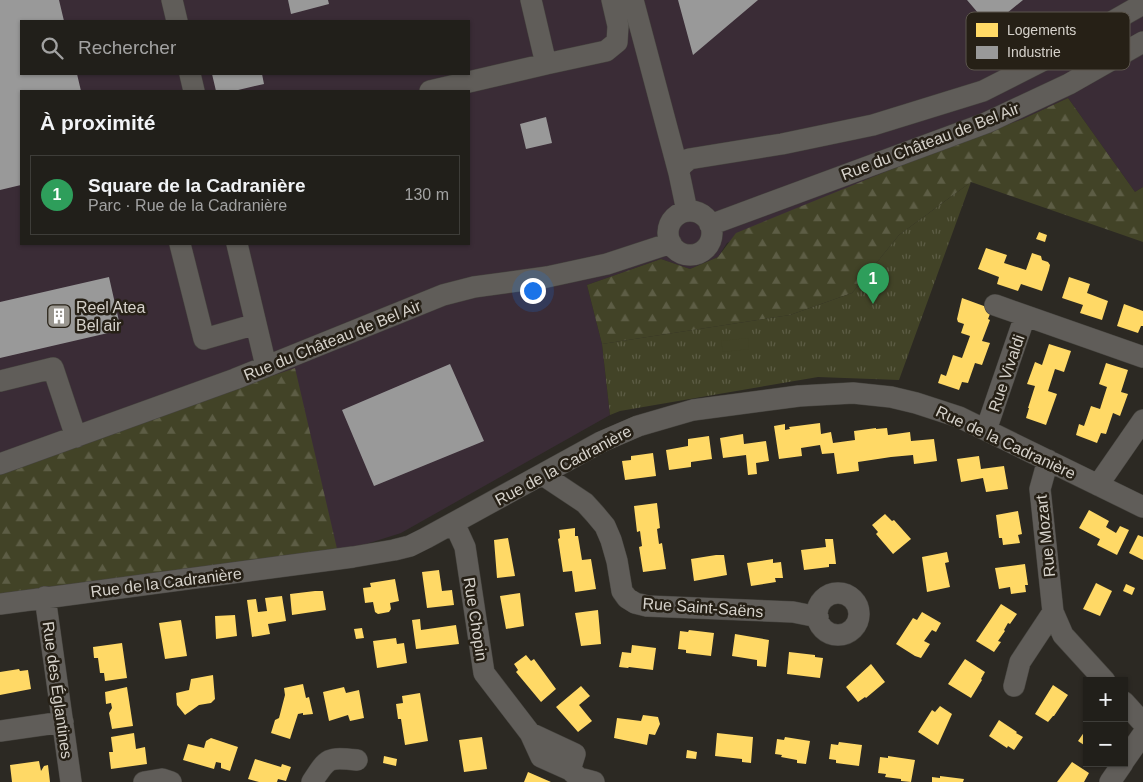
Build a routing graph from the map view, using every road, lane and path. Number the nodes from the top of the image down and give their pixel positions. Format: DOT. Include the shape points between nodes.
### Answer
graph roads {
  1 [pos="172,0"];
  2 [pos="531,0"];
  3 [pos="612,0"];
  4 [pos="633,0"];
  5 [pos="1143,4"];
  6 [pos="1129,12"];
  7 [pos="177,20"];
  8 [pos="1143,42"];
  9 [pos="1130,49"];
  10 [pos="546,64"];
  11 [pos="1024,70"];
  12 [pos="1093,70"];
  13 [pos="190,75"];
  14 [pos="194,90"];
  15 [pos="434,90"];
  16 [pos="680,173"];
  17 [pos="687,212"];
  18 [pos="710,225"];
  19 [pos="671,243"];
  20 [pos="180,245"];
  21 [pos="237,245"];
  22 [pos="995,305"];
  23 [pos="1025,316"];
  24 [pos="256,324"];
  25 [pos="1143,357"];
  26 [pos="266,366"];
  27 [pos="0,381"];
  28 [pos="1143,420"];
  29 [pos="986,430"];
  30 [pos="76,437"];
  31 [pos="1048,460"];
  32 [pos="0,464"];
  33 [pos="543,474"];
  34 [pos="1098,485"];
  35 [pos="1143,508"];
  36 [pos="454,523"];
  37 [pos="45,598"];
  38 [pos="0,604"];
  39 [pos="1053,612"];
  40 [pos="818,617"];
  41 [pos="1100,677"];
  42 [pos="1014,686"];
  43 [pos="1128,706"];
  44 [pos="63,722"];
  45 [pos="1143,723"];
  46 [pos="0,731"];
  47 [pos="1143,734"];
  48 [pos="1128,756"];
  49 [pos="357,760"];
  50 [pos="1120,767"];
  51 [pos="71,782"];
  52 [pos="144,782"];
  53 [pos="171,782"];
  54 [pos="312,782"];
  55 [pos="594,782"];
  56 [pos="1110,782"];
  1 -- 7 [label="street"];
  2 -- 10 [label="street"];
  3 -- 10 [label="street" via="618,26 617,42 606,52"];
  4 -- 16 [label="street"];
  5 -- 6 [label="street"];
  8 -- 9 [label="street, Rue du Château de Bel Air"];
  10 -- 15 [label="street"];
  11 -- 16 [label="street" via="983,91 873,125 689,159 681,166"];
  12 -- 18 [label="street, Rue du Château de Bel Air" via="986,123"];
  13 -- 14 [label="street"];
  16 -- 17 [label="street"];
  17 -- 18 [label="street" via="704,216"];
  17 -- 19 [label="street" via="676,216 670,226"];
  18 -- 19 [label="street" via="710,241 699,253 683,253"];
  19 -- 26 [label="street, Rue du Château de Bel Air" via="607,264 443,295"];
  20 -- 24 [label="street" via="204,339"];
  21 -- 24 [label="street"];
  22 -- 23 [label="street, Rue Vivaldi"];
  23 -- 25 [label="street, Rue Vivaldi"];
  23 -- 29 [label="street, Rue Vivaldi"];
  24 -- 26 [label="street"];
  26 -- 30 [label="street, Rue du Château de Bel Air"];
  27 -- 30 [label="street" via="52,368"];
  28 -- 34 [label="street"];
  29 -- 31 [label="street, Rue de la Cadranière"];
  29 -- 33 [label="street, Rue de la Cadranière" via="937,409 891,397 846,393 799,396 693,410 638,426"];
  30 -- 32 [label="street, Rue du Château de Bel Air"];
  31 -- 34 [label="street, Rue de la Cadranière"];
  31 -- 39 [label="street, Rue Mozart" via="1040,489"];
  33 -- 36 [label="street, Rue de la Cadranière"];
  33 -- 40 [label="street, Rue Saint-Saëns" via="585,503 605,526 618,561 622,592 635,603 793,612"];
  34 -- 35 [label="street, Rue de la Cadranière"];
  36 -- 37 [label="street, Rue de la Cadranière" via="394,550"];
  36 -- 55 [label="street, Rue Chopin" via="466,547 484,673 530,733 541,757 570,770 579,778"];
  37 -- 38 [label="street, Rue de la Cadranière"];
  37 -- 44 [label="street, Rue des Églantines"];
  39 -- 41 [label="street, Rue Mozart" via="1063,636"];
  39 -- 42 [label="street" via="1020,662"];
  43 -- 45 [label="street"];
  44 -- 46 [label="street"];
  44 -- 51 [label="street, Rue des Églantines"];
  47 -- 48 [label="street"];
  49 -- 54 [label="street" via="334,758 324,764"];
  50 -- 56 [label="street"];
  52 -- 53 [label="street" via="162,779"];
}
